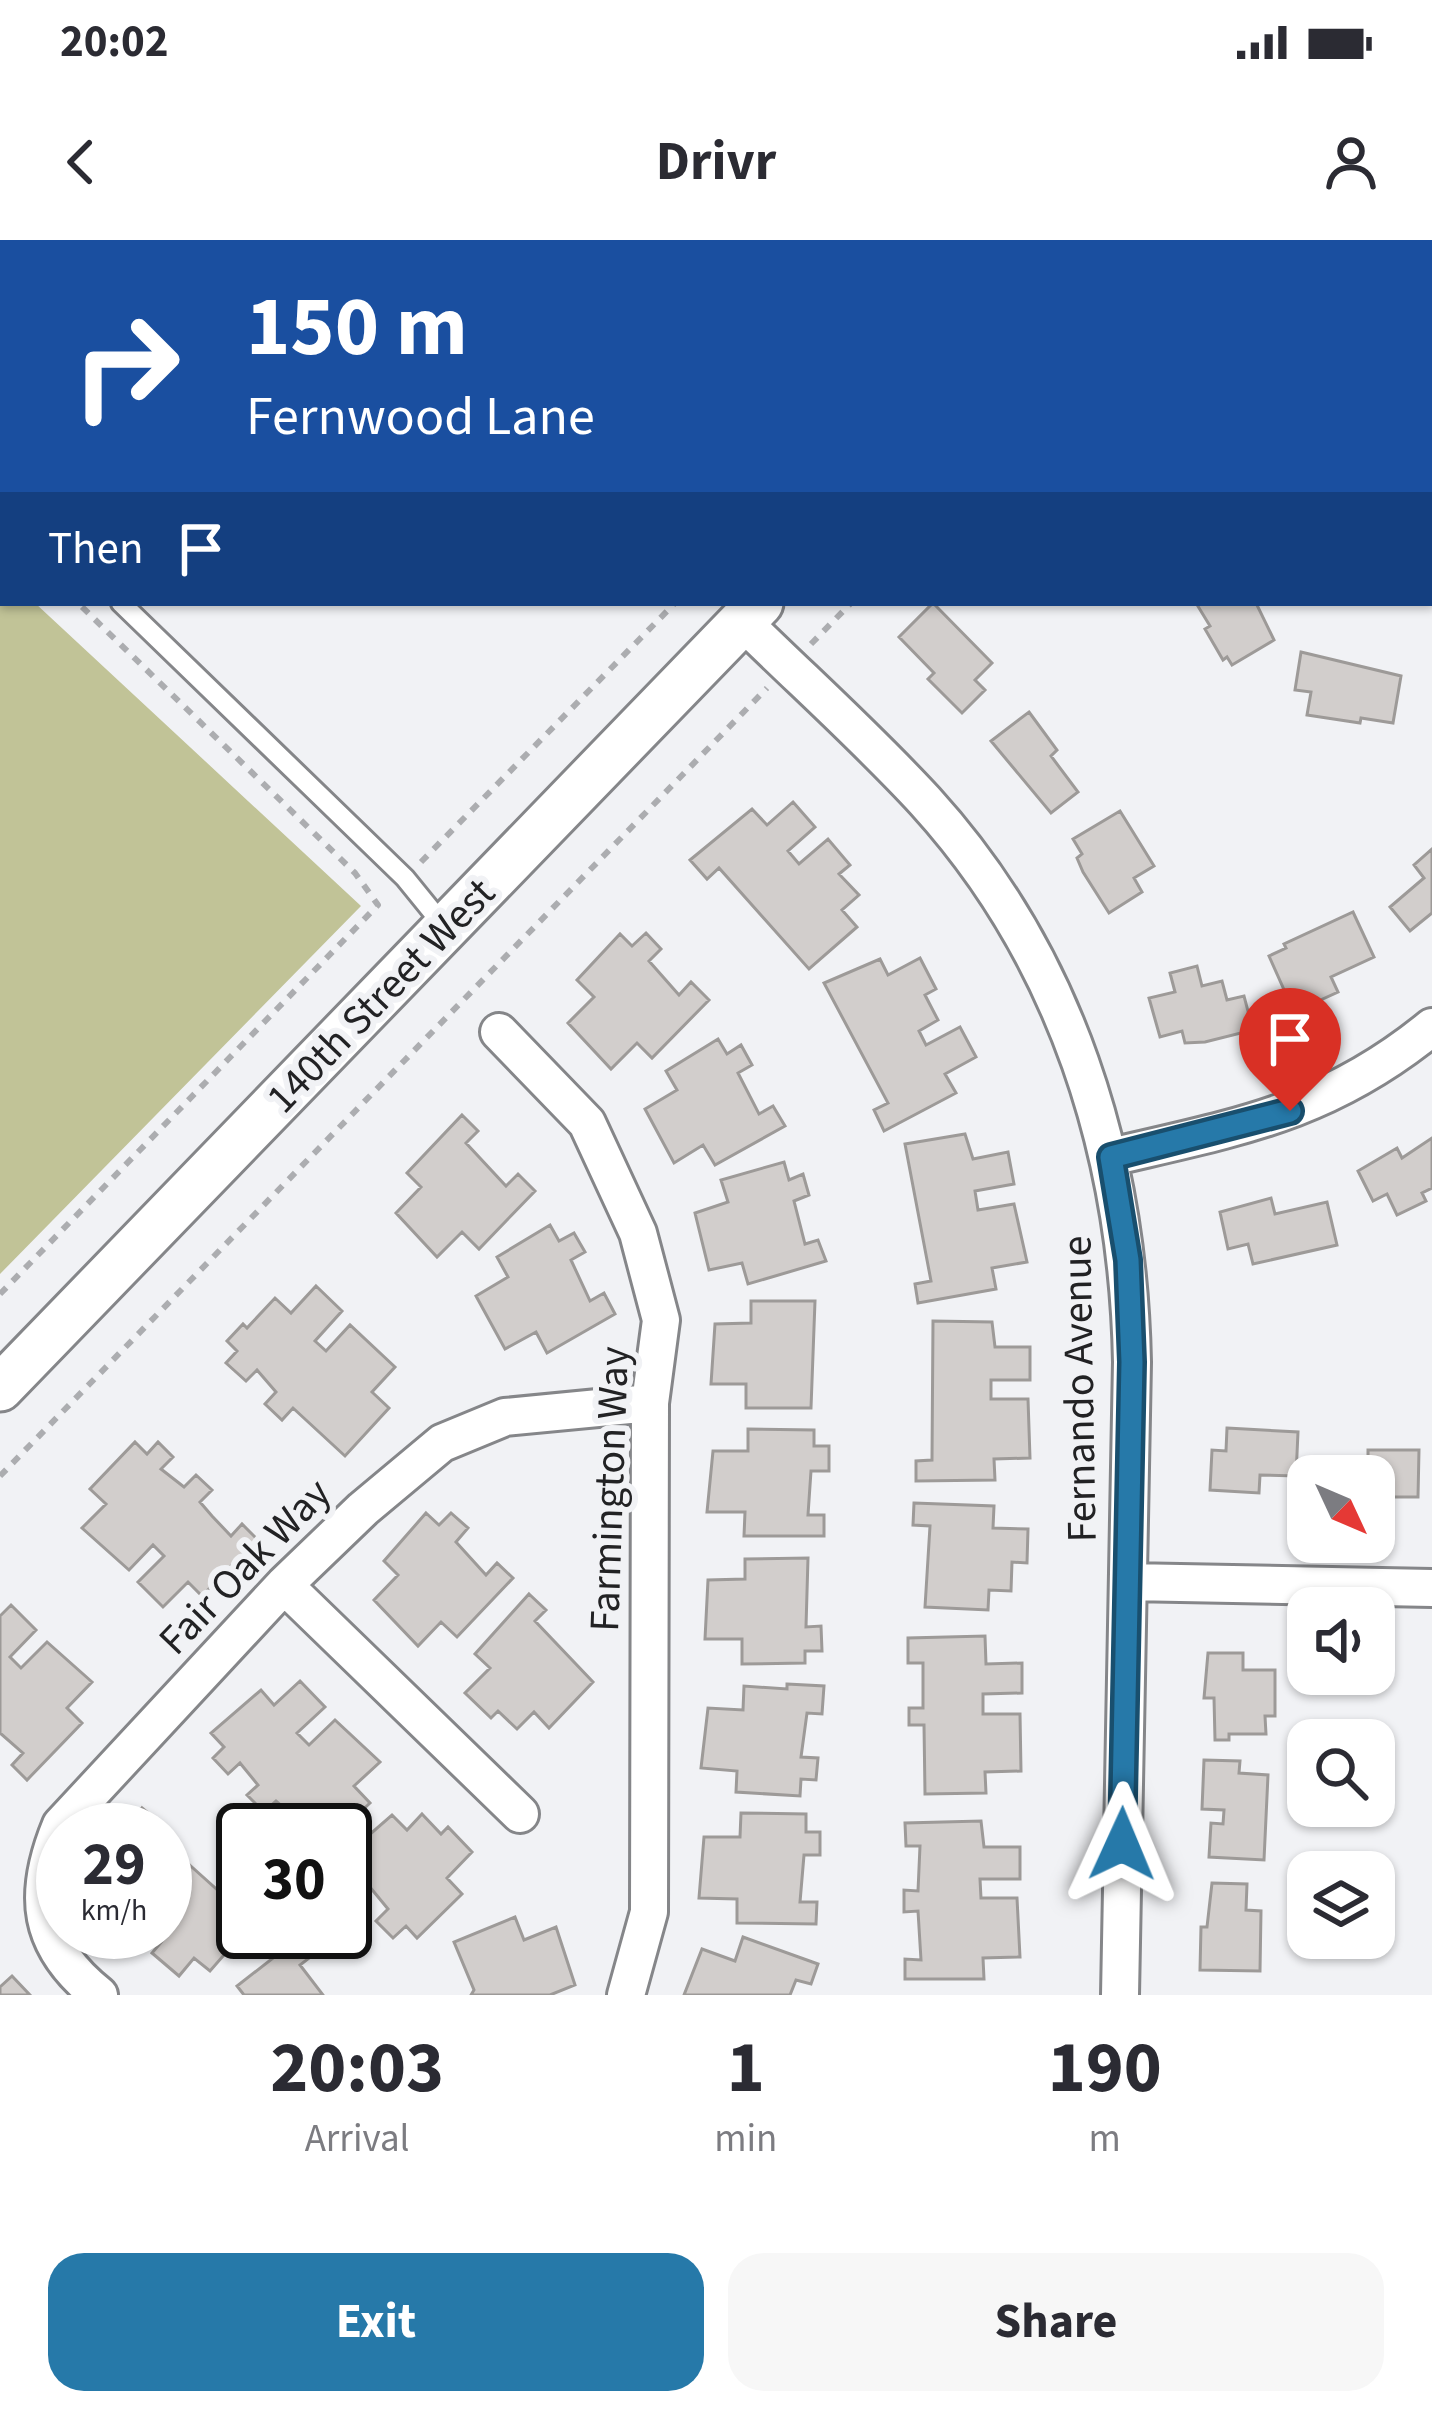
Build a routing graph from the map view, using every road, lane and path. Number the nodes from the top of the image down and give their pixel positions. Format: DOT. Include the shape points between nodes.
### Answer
graph roads {
  1 [pos="81,606"];
  2 [pos="124,606"];
  3 [pos="672,606"];
  4 [pos="751,612"];
  5 [pos="764,691"];
  6 [pos="404,878"];
  7 [pos="378,905"];
  8 [pos="447,929"];
  9 [pos="1432,1027"];
  10 [pos="499,1033"];
  11 [pos="1111,1157"];
  12 [pos="0,1294"];
  13 [pos="0,1388"];
  14 [pos="650,1403"];
  15 [pos="0,1476"];
  16 [pos="1128,1582"];
  17 [pos="284,1585"];
  18 [pos="1432,1588"];
  19 [pos="520,1814"];
  20 [pos="99,1995"];
  21 [pos="626,1995"];
  22 [pos="1120,1995"];
  1 -- 7 [label="path" via="356,873"];
  2 -- 6 [label="lane"];
  3 -- 6 [label="path"];
  4 -- 8 [label="street, 140th Street West"];
  4 -- 11 [label="street, Fernando Avenue" via="926,803 995,892 1076,1043"];
  5 -- 15 [label="path"];
  6 -- 7 [label="path"];
  6 -- 8 [label="lane"];
  7 -- 12 [label="path"];
  8 -- 13 [label="street, 140th Street West"];
  9 -- 11 [label="street" via="1336,1094"];
  10 -- 14 [label="street, Farmington Way" via="586,1123 638,1233 661,1320"];
  11 -- 16 [label="street, Fernando Avenue" via="1131,1310"];
  14 -- 17 [label="street, Fair Oak Way" via="505,1417 442,1443"];
  14 -- 21 [label="street, Farmington Way" via="649,1912"];
  16 -- 18 [label="street"];
  16 -- 22 [label="street, Fernando Avenue"];
  17 -- 19 [label="street"];
  17 -- 20 [label="street, Fair Oak Way" via="62,1826 44,1865 53,1948"];
}
